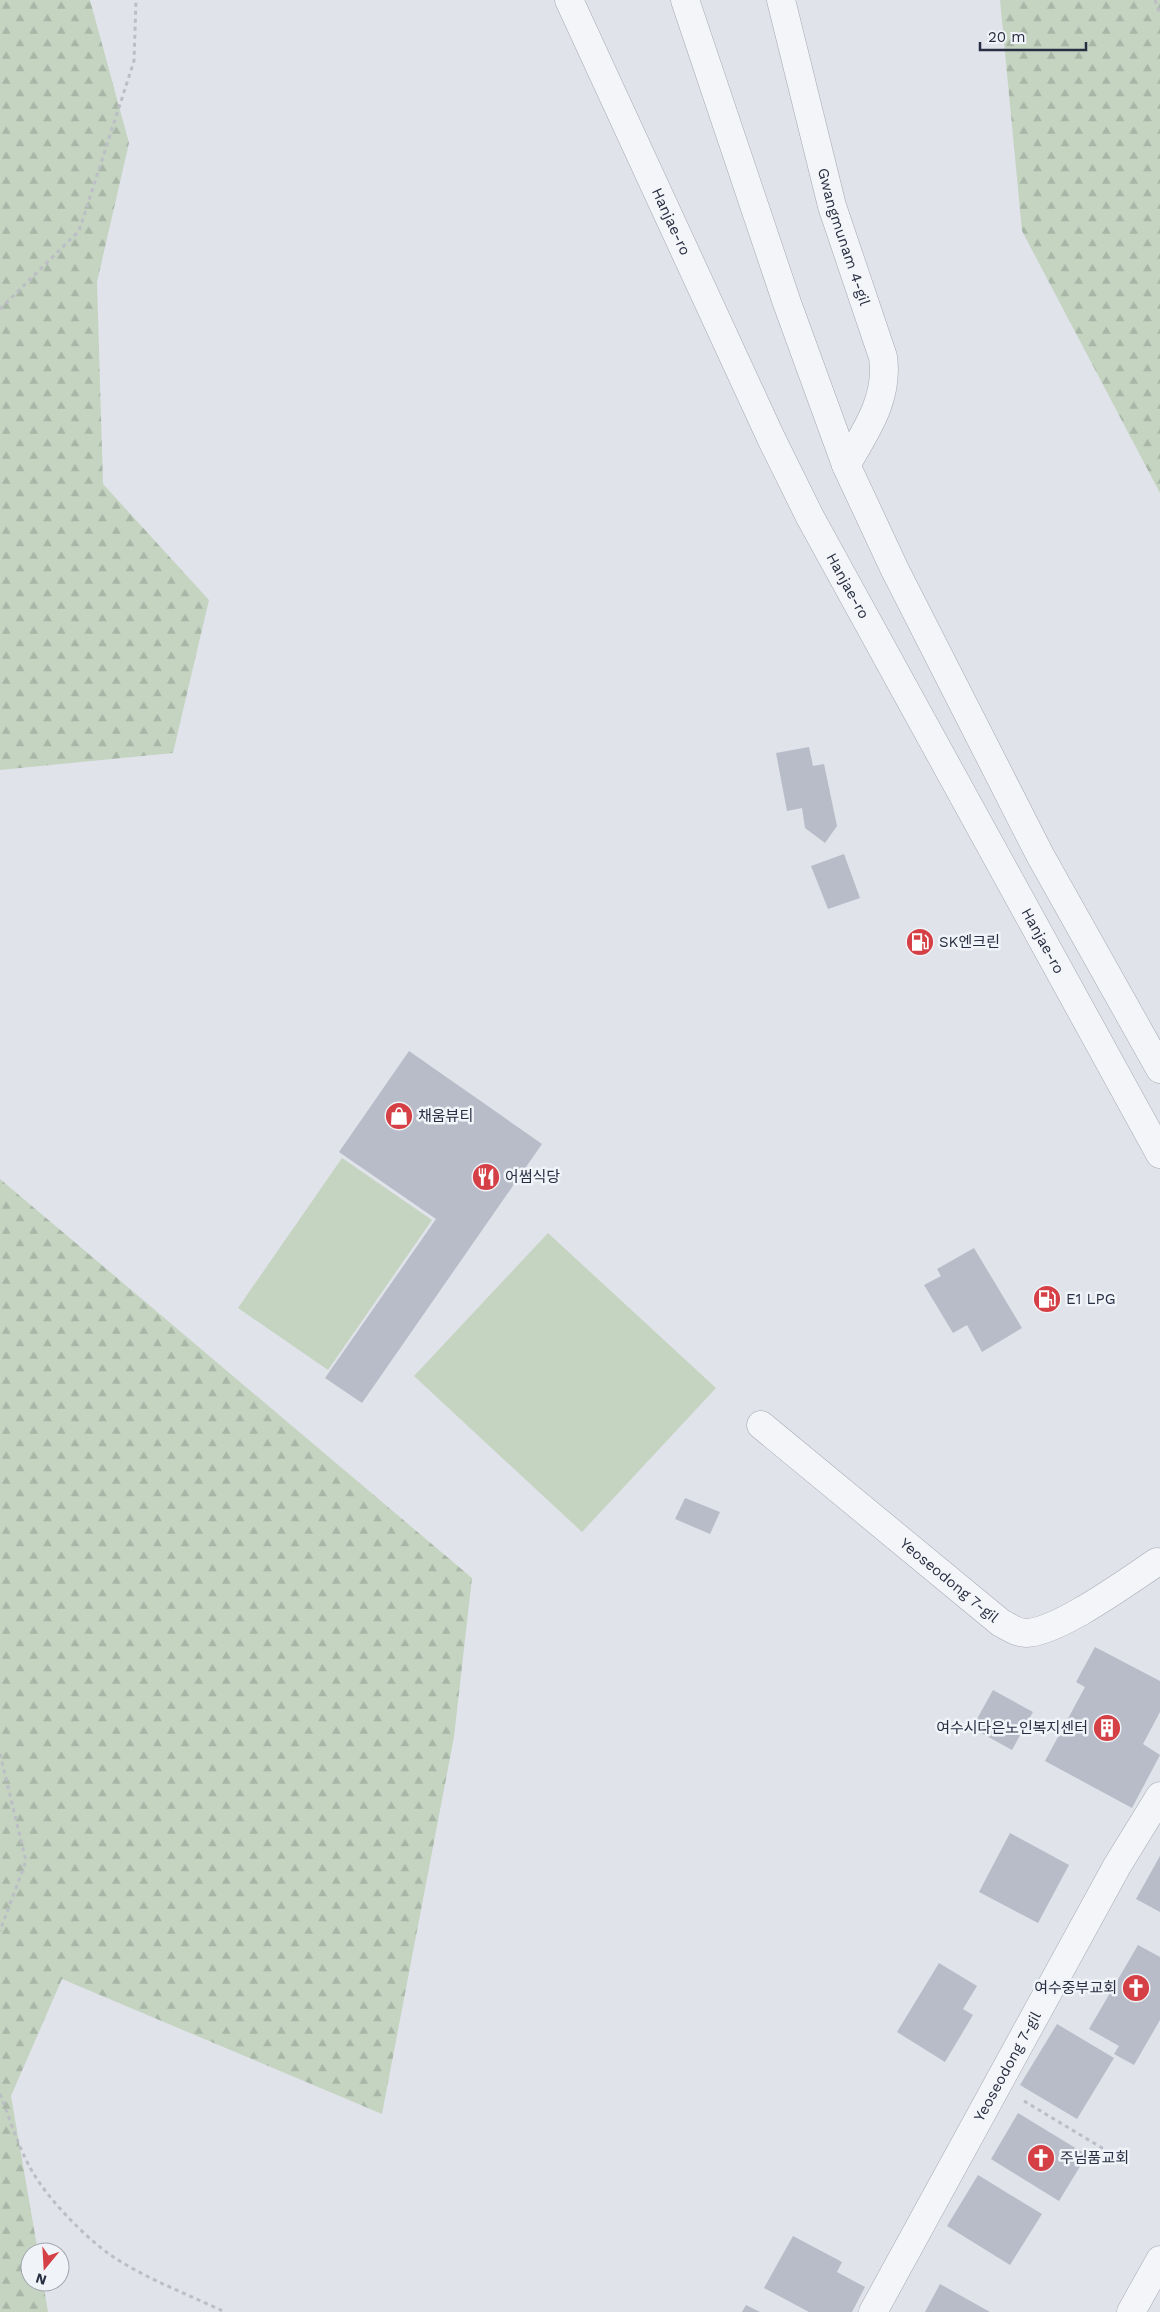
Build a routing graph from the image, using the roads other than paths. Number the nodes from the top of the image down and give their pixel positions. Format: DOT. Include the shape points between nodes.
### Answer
graph roads {
  1 [pos="569,0"];
  2 [pos="684,0"];
  3 [pos="781,0"];
  4 [pos="846,465"];
  5 [pos="1160,1069"];
  6 [pos="1160,1154"];
  7 [pos="761,1425"];
  8 [pos="1159,1562"];
  9 [pos="1160,1796"];
  10 [pos="1160,2260"];
  11 [pos="873,2312"];
  12 [pos="1131,2312"];
  1 -- 6 [label="street, Hanjae-ro" via="810,517"];
  2 -- 4 [label="street"];
  3 -- 4 [label="street, Gwangmunam 4-gil" via="832,206 885,372 871,422"];
  4 -- 5 [label="street" via="895,570 1040,856"];
  7 -- 8 [label="street, Yeoseodong 7-gil" via="1013,1630 1035,1631 1073,1614"];
  9 -- 11 [label="street, Yeoseodong 7-gil" via="1118,1866"];
  10 -- 12 [label="street"];
}
